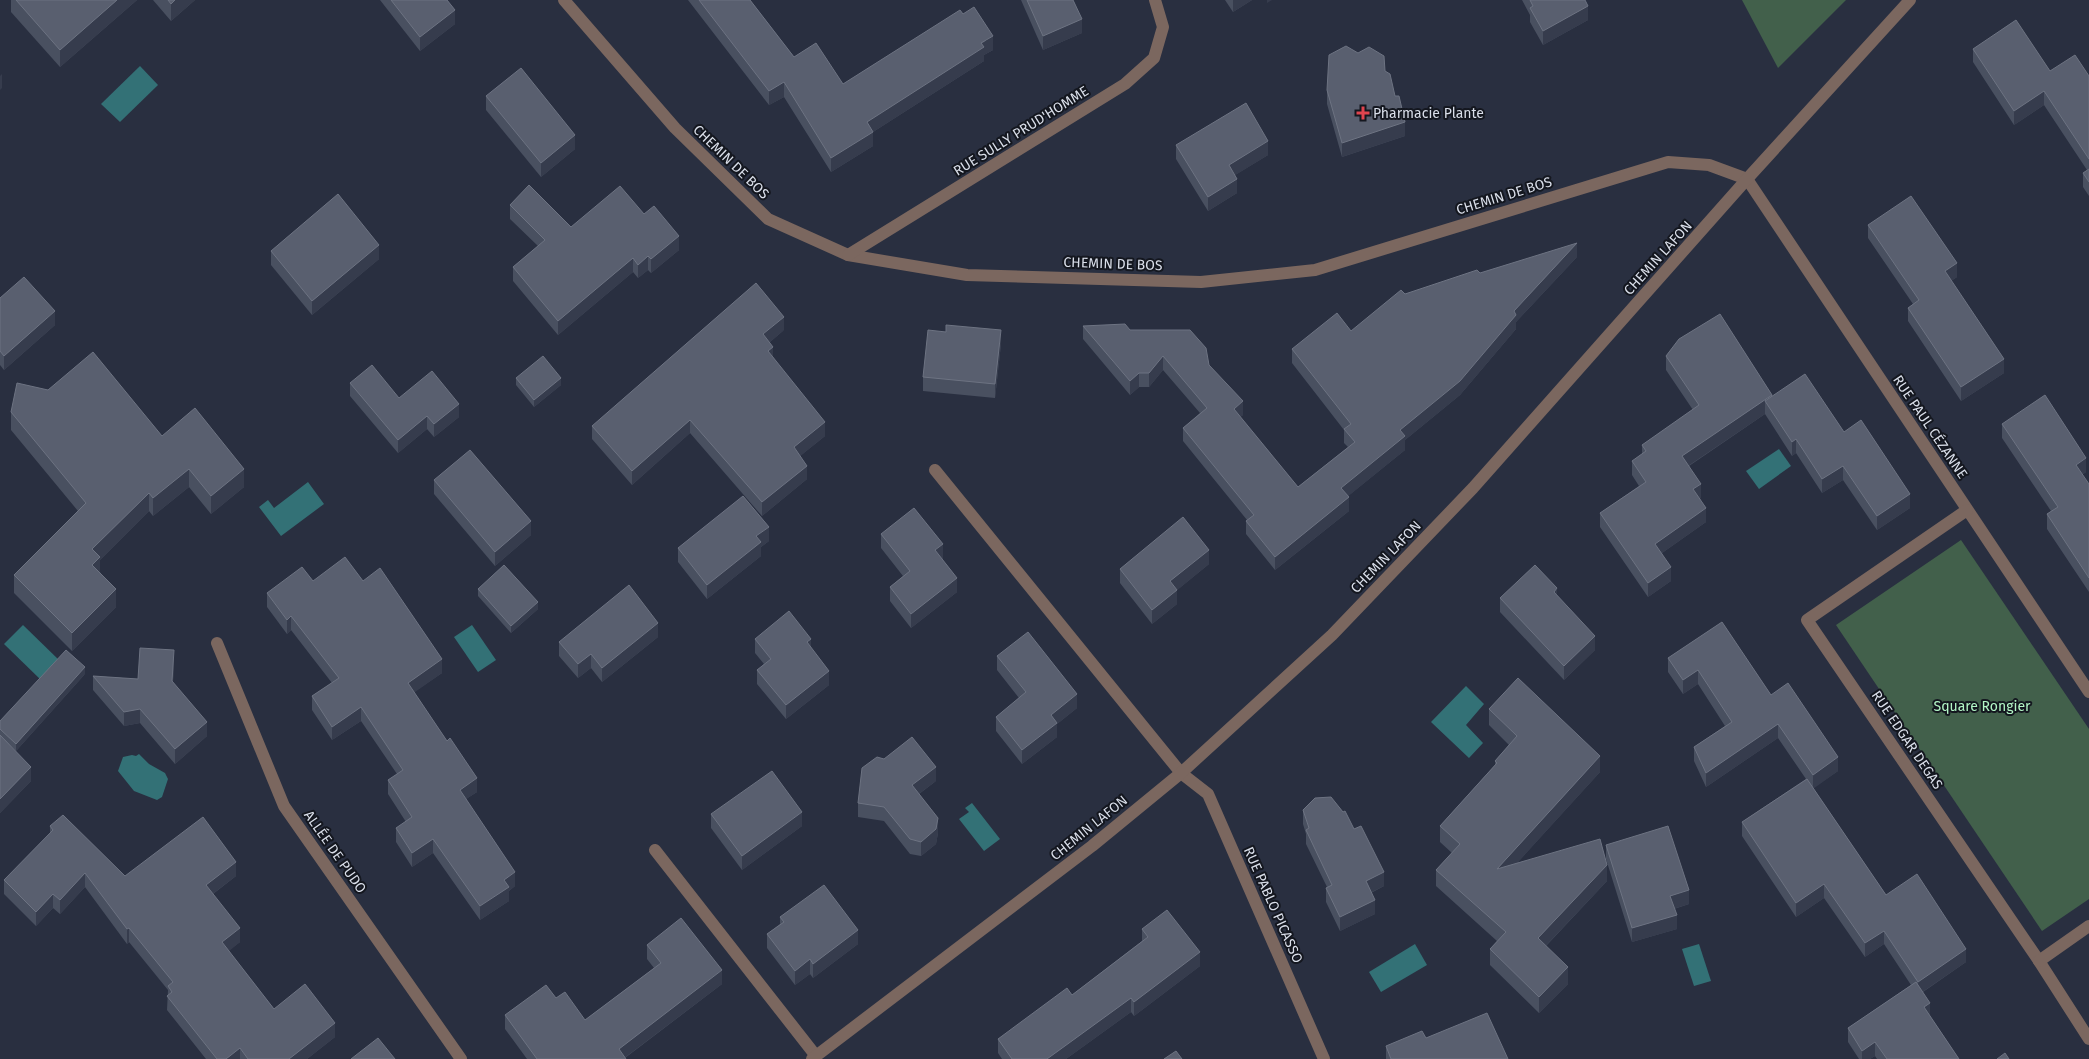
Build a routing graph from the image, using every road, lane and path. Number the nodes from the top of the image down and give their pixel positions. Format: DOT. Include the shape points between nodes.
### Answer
graph roads {
  1 [pos="564,0"];
  2 [pos="1155,0"];
  3 [pos="1910,0"];
  4 [pos="1747,179"];
  5 [pos="848,255"];
  6 [pos="935,470"];
  7 [pos="1967,510"];
  8 [pos="217,644"];
  9 [pos="2089,692"];
  10 [pos="1181,773"];
  11 [pos="655,850"];
  12 [pos="2089,926"];
  13 [pos="2039,961"];
  14 [pos="2089,1039"];
  15 [pos="814,1058"];
  16 [pos="461,1059"];
  17 [pos="1324,1059"];
  1 -- 5 [label="street, CHEMIN DE BOS" via="675,128 768,219"];
  2 -- 5 [label="street, RUE SULLY PRUD'HOMME" via="1163,27 1154,58 1125,84"];
  3 -- 4 [label="street, CHEMIN LAFON"];
  4 -- 5 [label="street, CHEMIN DE BOS" via="1709,166 1668,162 1315,270 1201,282 967,275"];
  4 -- 7 [label="street, RUE PAUL CÉZANNE"];
  4 -- 10 [label="street, CHEMIN LAFON" via="1473,488 1332,635"];
  6 -- 10 [label="street, RUE PABLO PICASSO"];
  7 -- 9 [label="street, RUE PAUL CÉZANNE"];
  7 -- 13 [label="street, RUE EDGAR DEGAS" via="1807,620"];
  8 -- 16 [label="street, ALLÉE DE PUDO" via="284,806"];
  10 -- 15 [label="street, CHEMIN LAFON" via="1085,852"];
  10 -- 17 [label="street, RUE PABLO PICASSO" via="1208,794"];
  11 -- 15 [label="street"];
  12 -- 13 [label="street"];
  13 -- 14 [label="street, RUE EDGAR DEGAS"];
}
